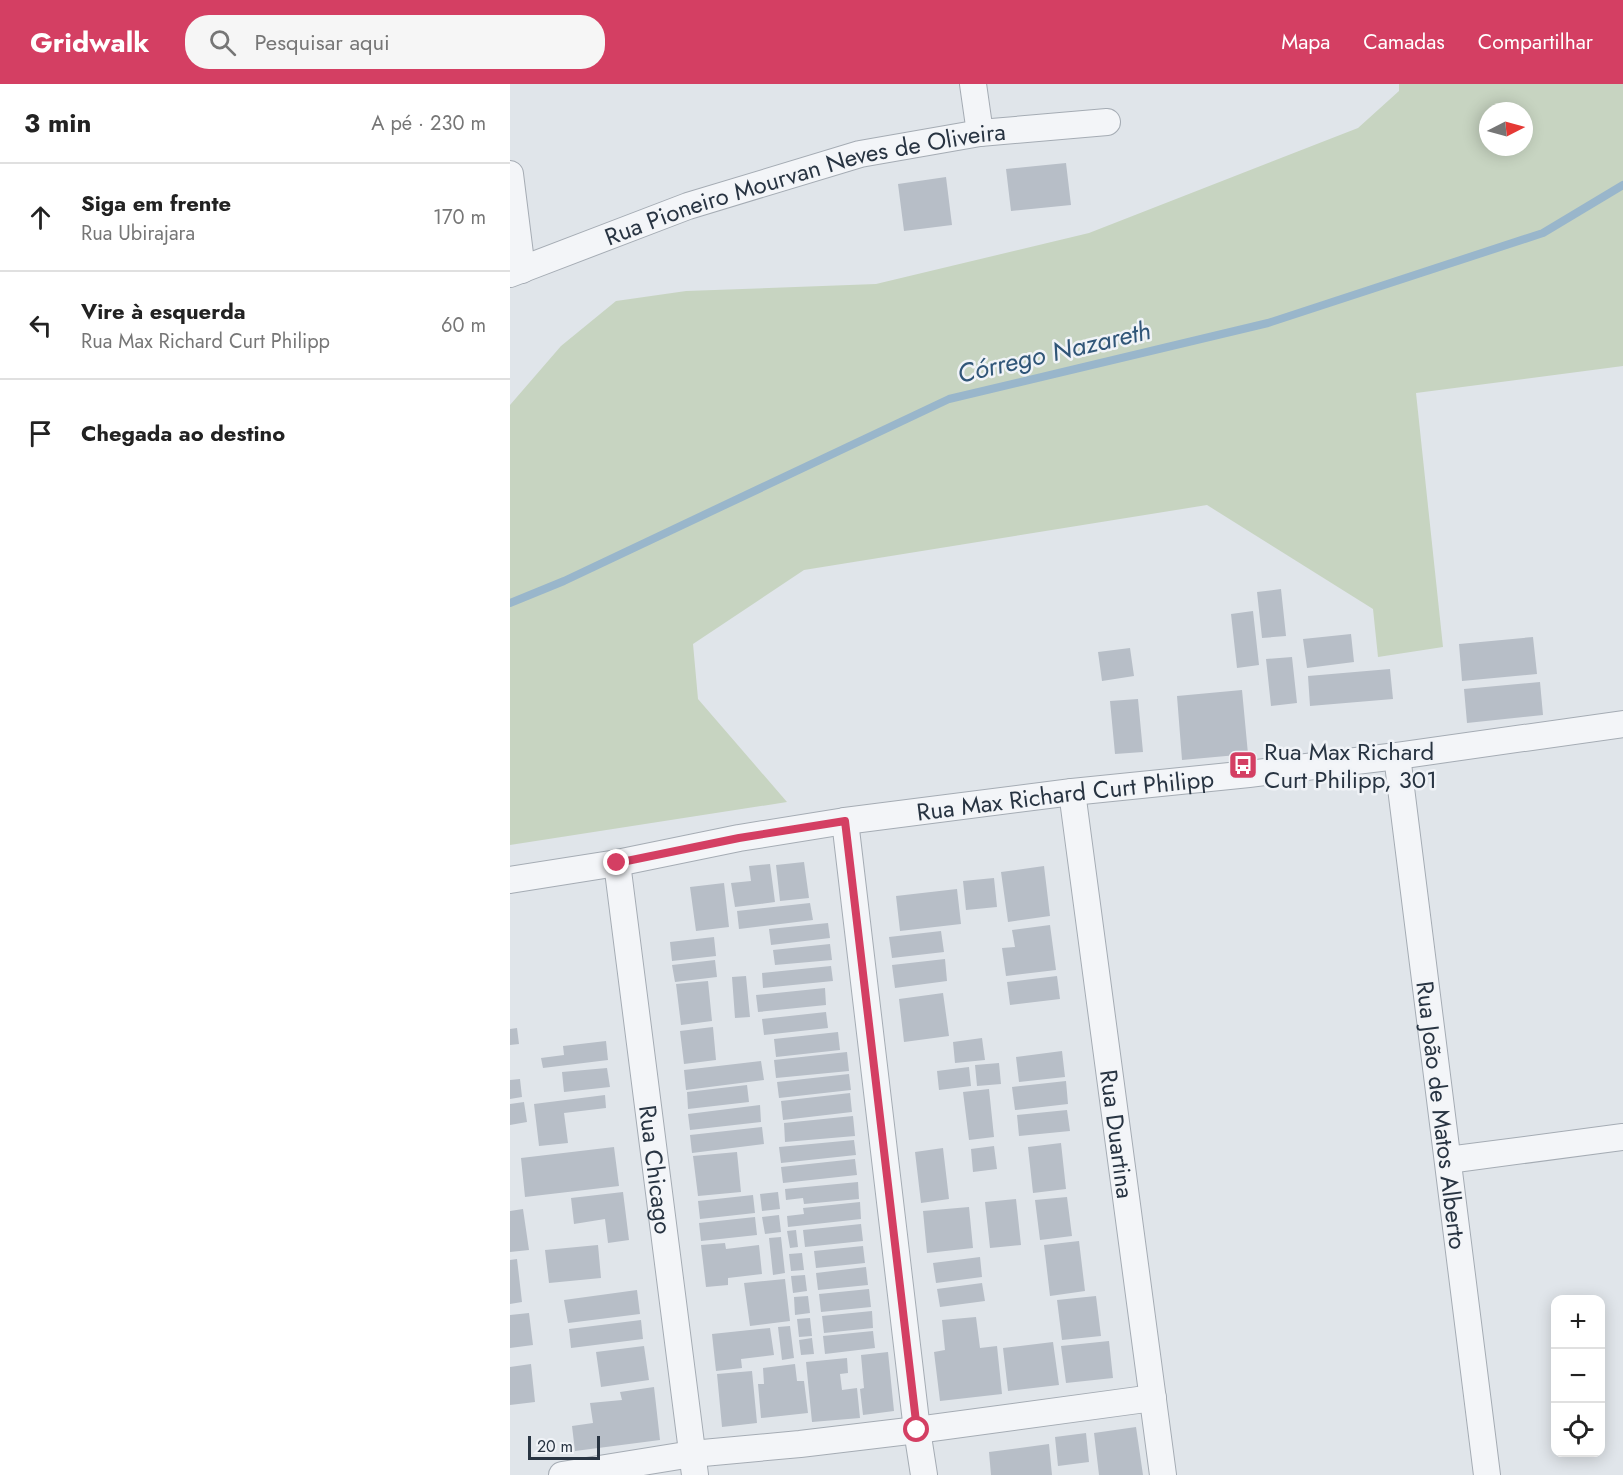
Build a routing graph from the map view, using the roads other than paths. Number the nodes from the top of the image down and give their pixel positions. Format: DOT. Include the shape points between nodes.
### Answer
graph roads {
  1 [pos="973,84"];
  2 [pos="1107,122"];
  3 [pos="981,133"];
  4 [pos="510,174"];
  5 [pos="516,272"];
  6 [pos="1623,724"];
  7 [pos="1397,756"];
  8 [pos="1072,792"];
  9 [pos="845,821"];
  10 [pos="617,863"];
  11 [pos="510,879"];
  12 [pos="1623,1137"];
  13 [pos="1448,1160"];
  14 [pos="1153,1398"];
  15 [pos="917,1430"];
  16 [pos="693,1464"];
  17 [pos="562,1475"];
  18 [pos="924,1475"];
  19 [pos="1163,1475"];
  20 [pos="1487,1475"];
  1 -- 3 [label="street"];
  2 -- 3 [label="street, Rua Pioneiro Mourvan Neves de Oliveira"];
  3 -- 5 [label="street, Rua Pioneiro Mourvan Neves de Oliveira" via="860,154 688,206"];
  4 -- 5 [label="street"];
  6 -- 7 [label="street, Rua Max Richard Curt Philipp"];
  7 -- 8 [label="street, Rua Max Richard Curt Philipp"];
  7 -- 13 [label="street, Rua João de Matos Alberto"];
  8 -- 9 [label="street, Rua Max Richard Curt Philipp"];
  8 -- 14 [label="street, Rua Duartina"];
  9 -- 10 [label="street, Rua Max Richard Curt Philipp"];
  9 -- 15 [label="street"];
  10 -- 11 [label="street, Rua Max Richard Curt Philipp"];
  10 -- 16 [label="street, Rua Chicago"];
  12 -- 13 [label="street"];
  13 -- 20 [label="street, Rua João de Matos Alberto"];
  14 -- 15 [label="street"];
  14 -- 19 [label="street, Rua Duartina"];
  15 -- 16 [label="street" via="800,1444"];
  15 -- 18 [label="street"];
  16 -- 17 [label="street"];
}
